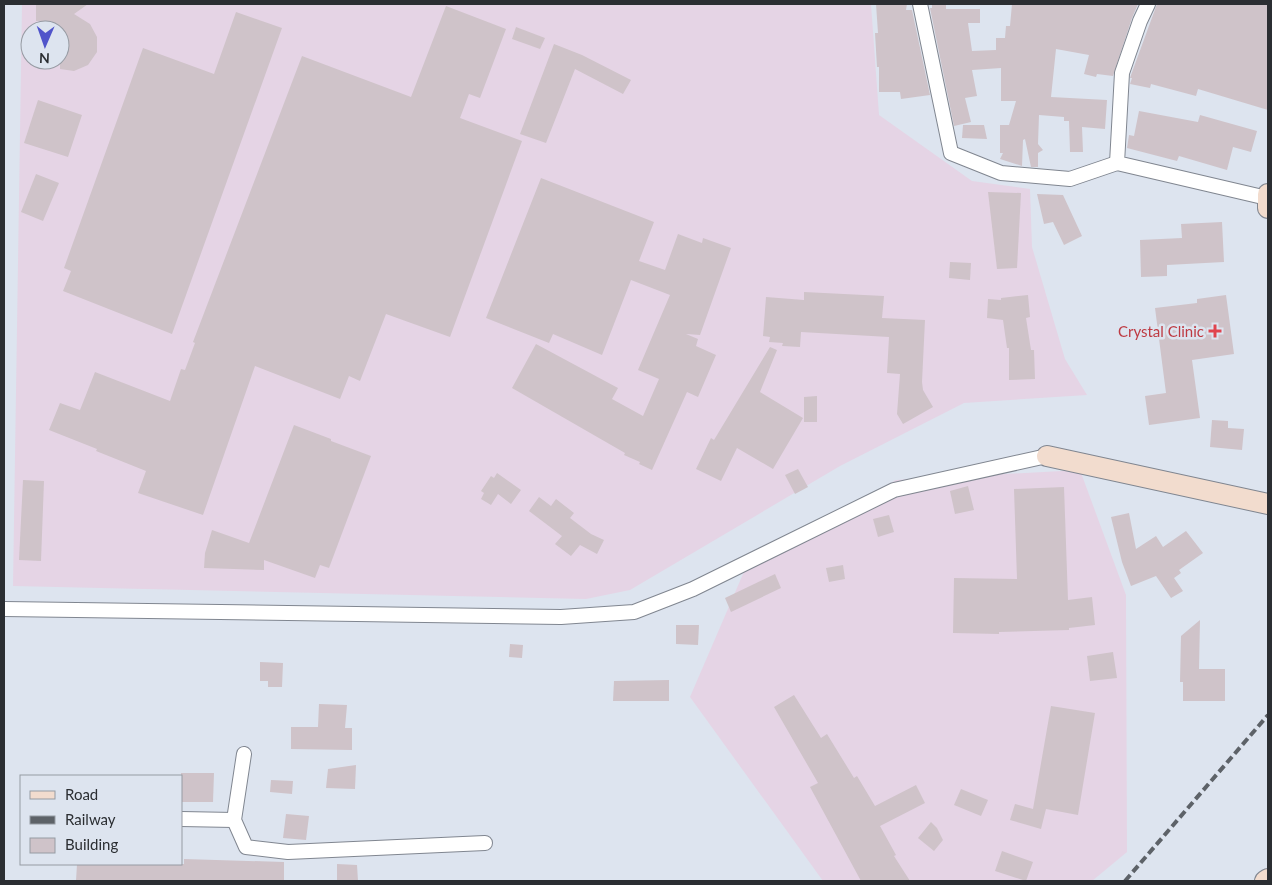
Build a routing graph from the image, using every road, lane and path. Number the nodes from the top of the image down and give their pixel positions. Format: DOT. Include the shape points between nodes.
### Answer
graph roads {
  1 [pos="920,4"];
  2 [pos="1148,4"];
  3 [pos="1117,162"];
  4 [pos="1268,200"];
  5 [pos="1047,456"];
  6 [pos="1268,504"];
  7 [pos="4,610"];
  8 [pos="244,754"];
  9 [pos="182,818"];
  10 [pos="234,820"];
  11 [pos="485,843"];
  1 -- 3 [label="street" via="951,153 1001,173 1070,178"];
  2 -- 3 [label="street" via="1122,73"];
  3 -- 4 [label="street"];
  5 -- 6 [label="street"];
  5 -- 7 [label="street" via="894,490 694,589 634,612 560,617"];
  8 -- 10 [label="street"];
  9 -- 10 [label="street"];
  10 -- 11 [label="street" via="246,848 288,852"];
}
